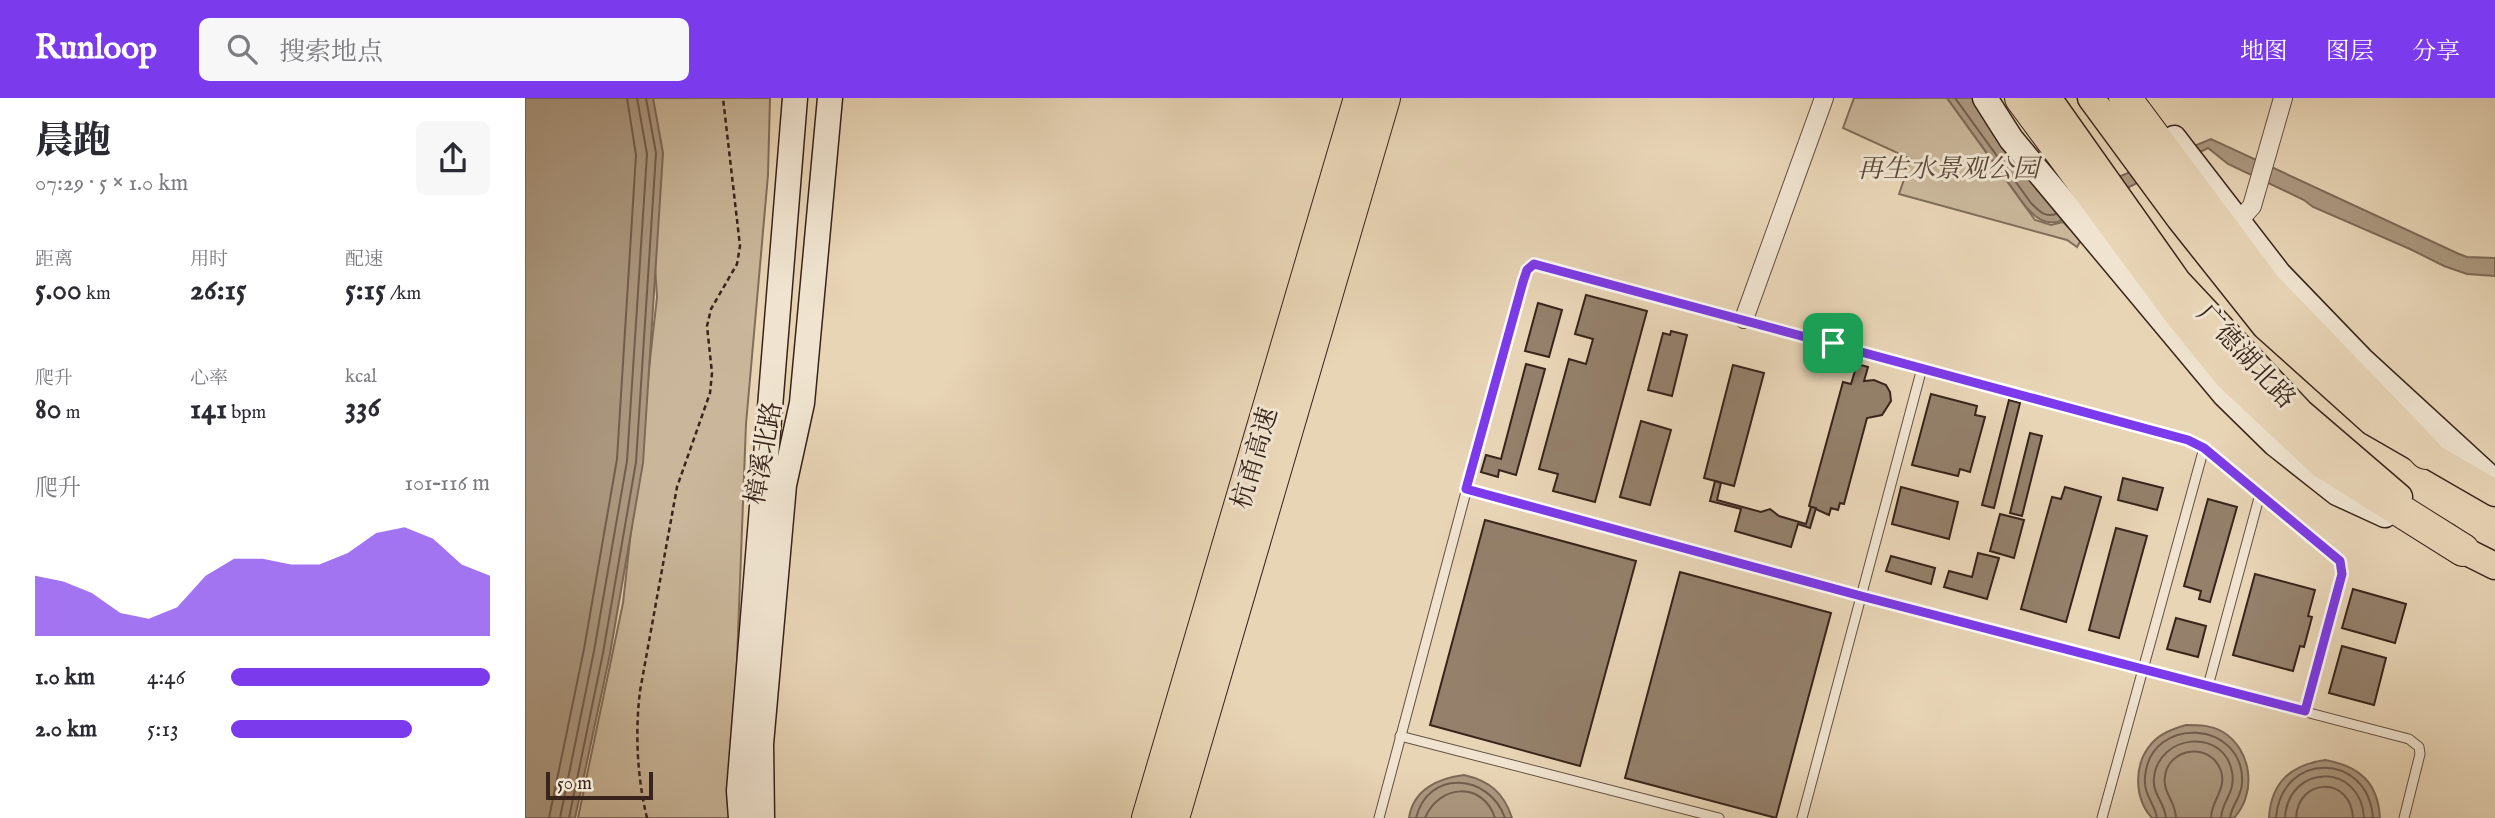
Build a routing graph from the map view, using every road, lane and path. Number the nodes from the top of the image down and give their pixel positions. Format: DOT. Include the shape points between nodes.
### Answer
graph roads {
  1 [pos="723,98"];
  2 [pos="795,98"];
  3 [pos="830,98"];
  4 [pos="1360,98"];
  5 [pos="1384,98"];
  6 [pos="1824,98"];
  7 [pos="1985,98"];
  8 [pos="2021,98"];
  9 [pos="2048,98"];
  10 [pos="2091,98"];
  11 [pos="2125,98"];
  12 [pos="2143,98"];
  13 [pos="2283,98"];
  14 [pos="2238,222"];
  15 [pos="1744,319"];
  16 [pos="1922,368"];
  17 [pos="2204,448"];
  18 [pos="2426,453"];
  19 [pos="2495,482"];
  20 [pos="1466,489"];
  21 [pos="2495,493"];
  22 [pos="2260,494"];
  23 [pos="2463,550"];
  24 [pos="2495,566"];
  25 [pos="1861,596"];
  26 [pos="2142,668"];
  27 [pos="2208,686"];
  28 [pos="2305,711"];
  29 [pos="1400,736"];
  30 [pos="1687,814"];
  31 [pos="647,818"];
  32 [pos="741,818"];
  33 [pos="762,818"];
  34 [pos="1148,818"];
  35 [pos="1173,818"];
  36 [pos="1379,818"];
  37 [pos="1719,818"];
  38 [pos="1802,818"];
  39 [pos="2102,818"];
  40 [pos="2404,818"];
  1 -- 31 [label="path" via="740,246 737,264 711,309 707,326 710,393 677,487 640,691 639,768"];
  2 -- 32 [label="street, 樟溪北路" via="739,791"];
  3 -- 33 [label="street, 樟溪北路" via="802,403 784,485 761,744"];
  4 -- 34 [label="highway, 杭甬高速"];
  5 -- 35 [label="highway, 杭甬高速"];
  6 -- 15 [label="street"];
  7 -- 23 [label="street" via="2011,139 2225,395 2275,444 2337,493"];
  8 -- 23 [label="highway" via="2229,374 2323,462"];
  9 -- 23 [label="main road, 广德湖北路" via="2178,282 2300,412"];
  10 -- 18 [label="main road, 广德湖北路" via="2265,326 2372,422"];
  11 -- 18 [label="highway" via="2265,286"];
  12 -- 14 [label="street"];
  13 -- 14 [label="street" via="2252,206"];
  14 -- 19 [label="street" via="2279,274 2362,360"];
  15 -- 16 [label="lane"];
  15 -- 20 [label="lane" via="1534,264 1523,282"];
  16 -- 17 [label="lane"];
  16 -- 25 [label="lane"];
  17 -- 22 [label="lane"];
  17 -- 26 [label="lane"];
  18 -- 21 [label="main road, 广德湖北路"];
  20 -- 25 [label="lane"];
  20 -- 29 [label="lane"];
  22 -- 27 [label="lane"];
  22 -- 28 [label="lane" via="2336,555 2343,566"];
  23 -- 24 [label="main road, 广德湖北路"];
  25 -- 26 [label="lane"];
  25 -- 38 [label="lane"];
  26 -- 27 [label="lane"];
  26 -- 39 [label="lane"];
  27 -- 28 [label="lane"];
  28 -- 40 [label="lane" via="2409,739 2419,747"];
  29 -- 30 [label="lane"];
  29 -- 36 [label="lane"];
  30 -- 37 [label="lane"];
}
